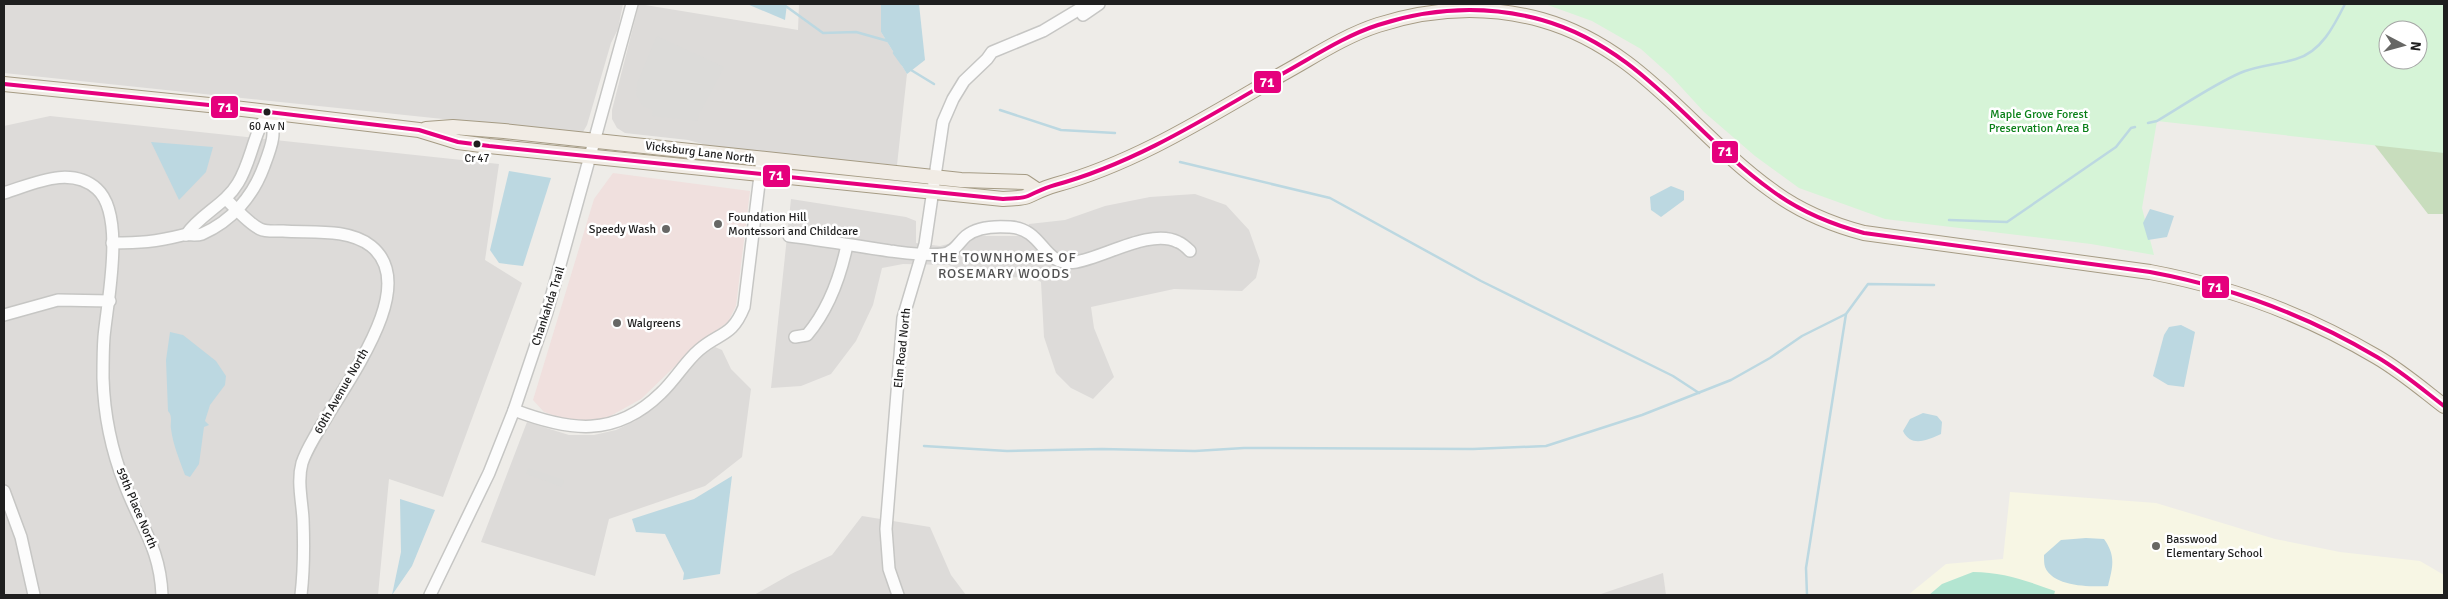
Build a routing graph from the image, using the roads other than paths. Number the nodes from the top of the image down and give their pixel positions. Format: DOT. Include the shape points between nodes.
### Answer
graph roads {
  1 [pos="632,4"];
  2 [pos="1088,4"];
  3 [pos="1099,4"];
  4 [pos="987,59"];
  5 [pos="4,84"];
  6 [pos="269,112"];
  7 [pos="419,130"];
  8 [pos="594,140"];
  9 [pos="589,156"];
  10 [pos="761,166"];
  11 [pos="935,176"];
  12 [pos="1037,190"];
  13 [pos="933,192"];
  14 [pos="4,193"];
  15 [pos="226,199"];
  16 [pos="238,211"];
  17 [pos="186,235"];
  18 [pos="789,236"];
  19 [pos="112,243"];
  20 [pos="847,245"];
  21 [pos="1190,251"];
  22 [pos="923,254"];
  23 [pos="110,301"];
  24 [pos="4,315"];
  25 [pos="795,337"];
  26 [pos="2444,406"];
  27 [pos="514,410"];
  28 [pos="4,491"];
  29 [pos="34,595"];
  30 [pos="162,595"];
  31 [pos="300,595"];
  32 [pos="430,595"];
  33 [pos="897,595"];
  1 -- 8 [label="street, Chankahda Trail"];
  2 -- 4 [label="street, Elm Road North" via="1043,31 992,52"];
  3 -- 4 [label="street, Elm Road North" via="1048,37"];
  4 -- 11 [label="street, Elm Road North" via="964,81 953,98 943,122"];
  5 -- 6 [label="main road, Vicksburg Lane North"];
  6 -- 7 [label="main road, Vicksburg Lane North"];
  6 -- 15 [label="street" via="259,125 248,166"];
  6 -- 16 [label="street" via="274,127 268,157 260,177"];
  7 -- 8 [label="main road, Vicksburg Lane North" via="453,127"];
  7 -- 9 [label="main road, Vicksburg Lane North" via="458,142"];
  8 -- 9 [label="street, Chankahda Trail"];
  8 -- 10 [label="main road, Vicksburg Lane North"];
  9 -- 10 [label="main road, Vicksburg Lane North"];
  9 -- 27 [label="street, Chankahda Trail" via="550,304"];
  10 -- 11 [label="main road, Vicksburg Lane North"];
  10 -- 13 [label="main road, Vicksburg Lane North"];
  10 -- 27 [label="street" via="744,307 730,332 700,349 659,395 620,422 569,427"];
  11 -- 12 [label="main road, Vicksburg Lane North" via="1025,182"];
  11 -- 13 [label="street, Elm Road North"];
  12 -- 13 [label="main road, Vicksburg Lane North" via="1026,197 1004,199"];
  12 -- 26 [label="main road, Vicksburg Lane North" via="1091,175 1128,159 1336,44 1376,26 1437,13 1468,10 1500,12 1544,20 1623,58 1770,190 1818,218 1864,233 2150,272 2231,292 2276,306 2378,357"];
  13 -- 22 [label="street, Elm Road North"];
  14 -- 19 [label="street, 59th Place North" via="58,176 84,181 98,189 108,206"];
  15 -- 16 [label="street, 60th Avenue North"];
  15 -- 17 [label="street" via="193,224"];
  16 -- 17 [label="street" via="200,235"];
  16 -- 31 [label="street, 60th Avenue North" via="262,230 338,234 366,242 380,255 387,271 387,294 372,336 359,365 302,464 300,489 304,551"];
  17 -- 19 [label="street" via="145,244"];
  18 -- 20 [label="street"];
  19 -- 23 [label="street, 59th Place North"];
  20 -- 22 [label="street"];
  20 -- 25 [label="street" via="839,277 825,310 807,335"];
  21 -- 22 [label="street" via="1178,241 1144,240 1068,263 1055,260 1028,232 1010,227 980,229 965,236 953,250 944,254"];
  22 -- 33 [label="street, Elm Road North" via="903,318 886,529 889,569"];
  23 -- 24 [label="street" via="58,300"];
  23 -- 30 [label="street, 59th Place North" via="104,336 103,380 108,425 125,485 159,561"];
  27 -- 32 [label="street, Chankahda Trail" via="489,473"];
  28 -- 29 [label="street" via="21,537"];
}
